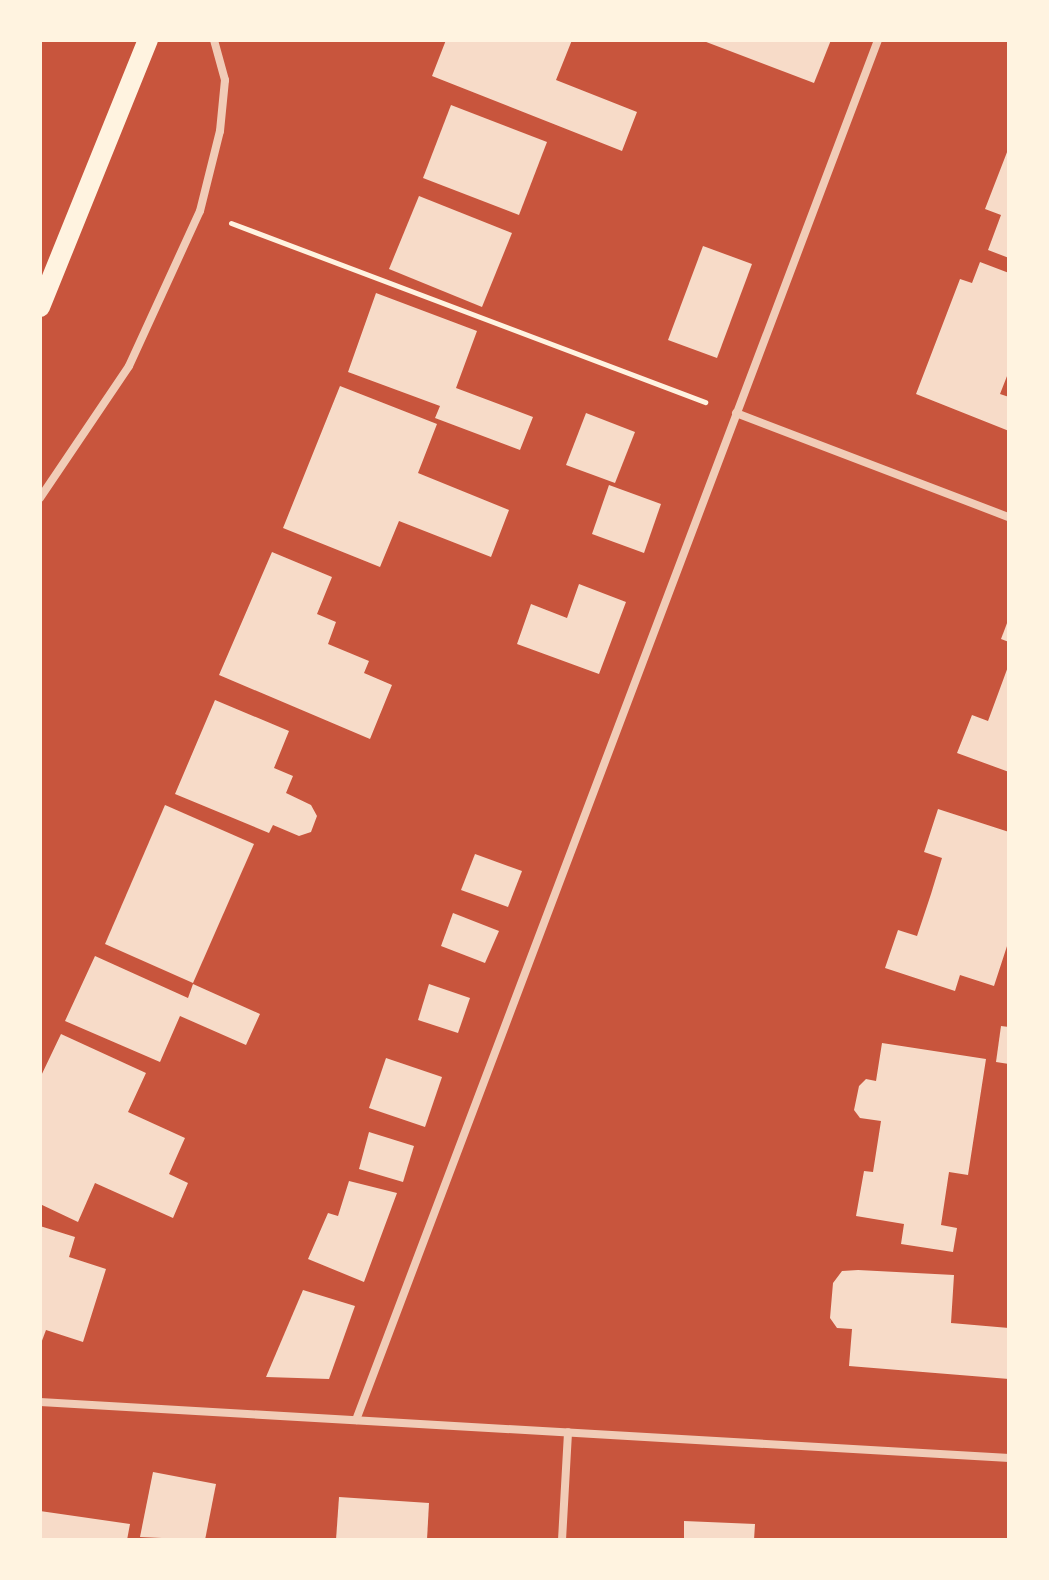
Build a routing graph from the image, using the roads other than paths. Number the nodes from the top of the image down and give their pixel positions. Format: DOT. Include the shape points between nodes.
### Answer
graph roads {
  1 [pos="148,40"];
  2 [pos="214,40"];
  3 [pos="878,40"];
  4 [pos="40,307"];
  5 [pos="736,413"];
  6 [pos="40,498"];
  7 [pos="1009,517"];
  8 [pos="40,1402"];
  9 [pos="356,1420"];
  10 [pos="568,1432"];
  11 [pos="1009,1458"];
  12 [pos="562,1540"];
  1 -- 4 [label="main road"];
  2 -- 6 [label="street" via="225,80 220,131 200,211 169,289 129,366"];
  3 -- 5 [label="street"];
  5 -- 7 [label="street"];
  5 -- 9 [label="street"];
  8 -- 9 [label="street"];
  9 -- 10 [label="street"];
  10 -- 11 [label="street"];
  10 -- 12 [label="street"];
}
